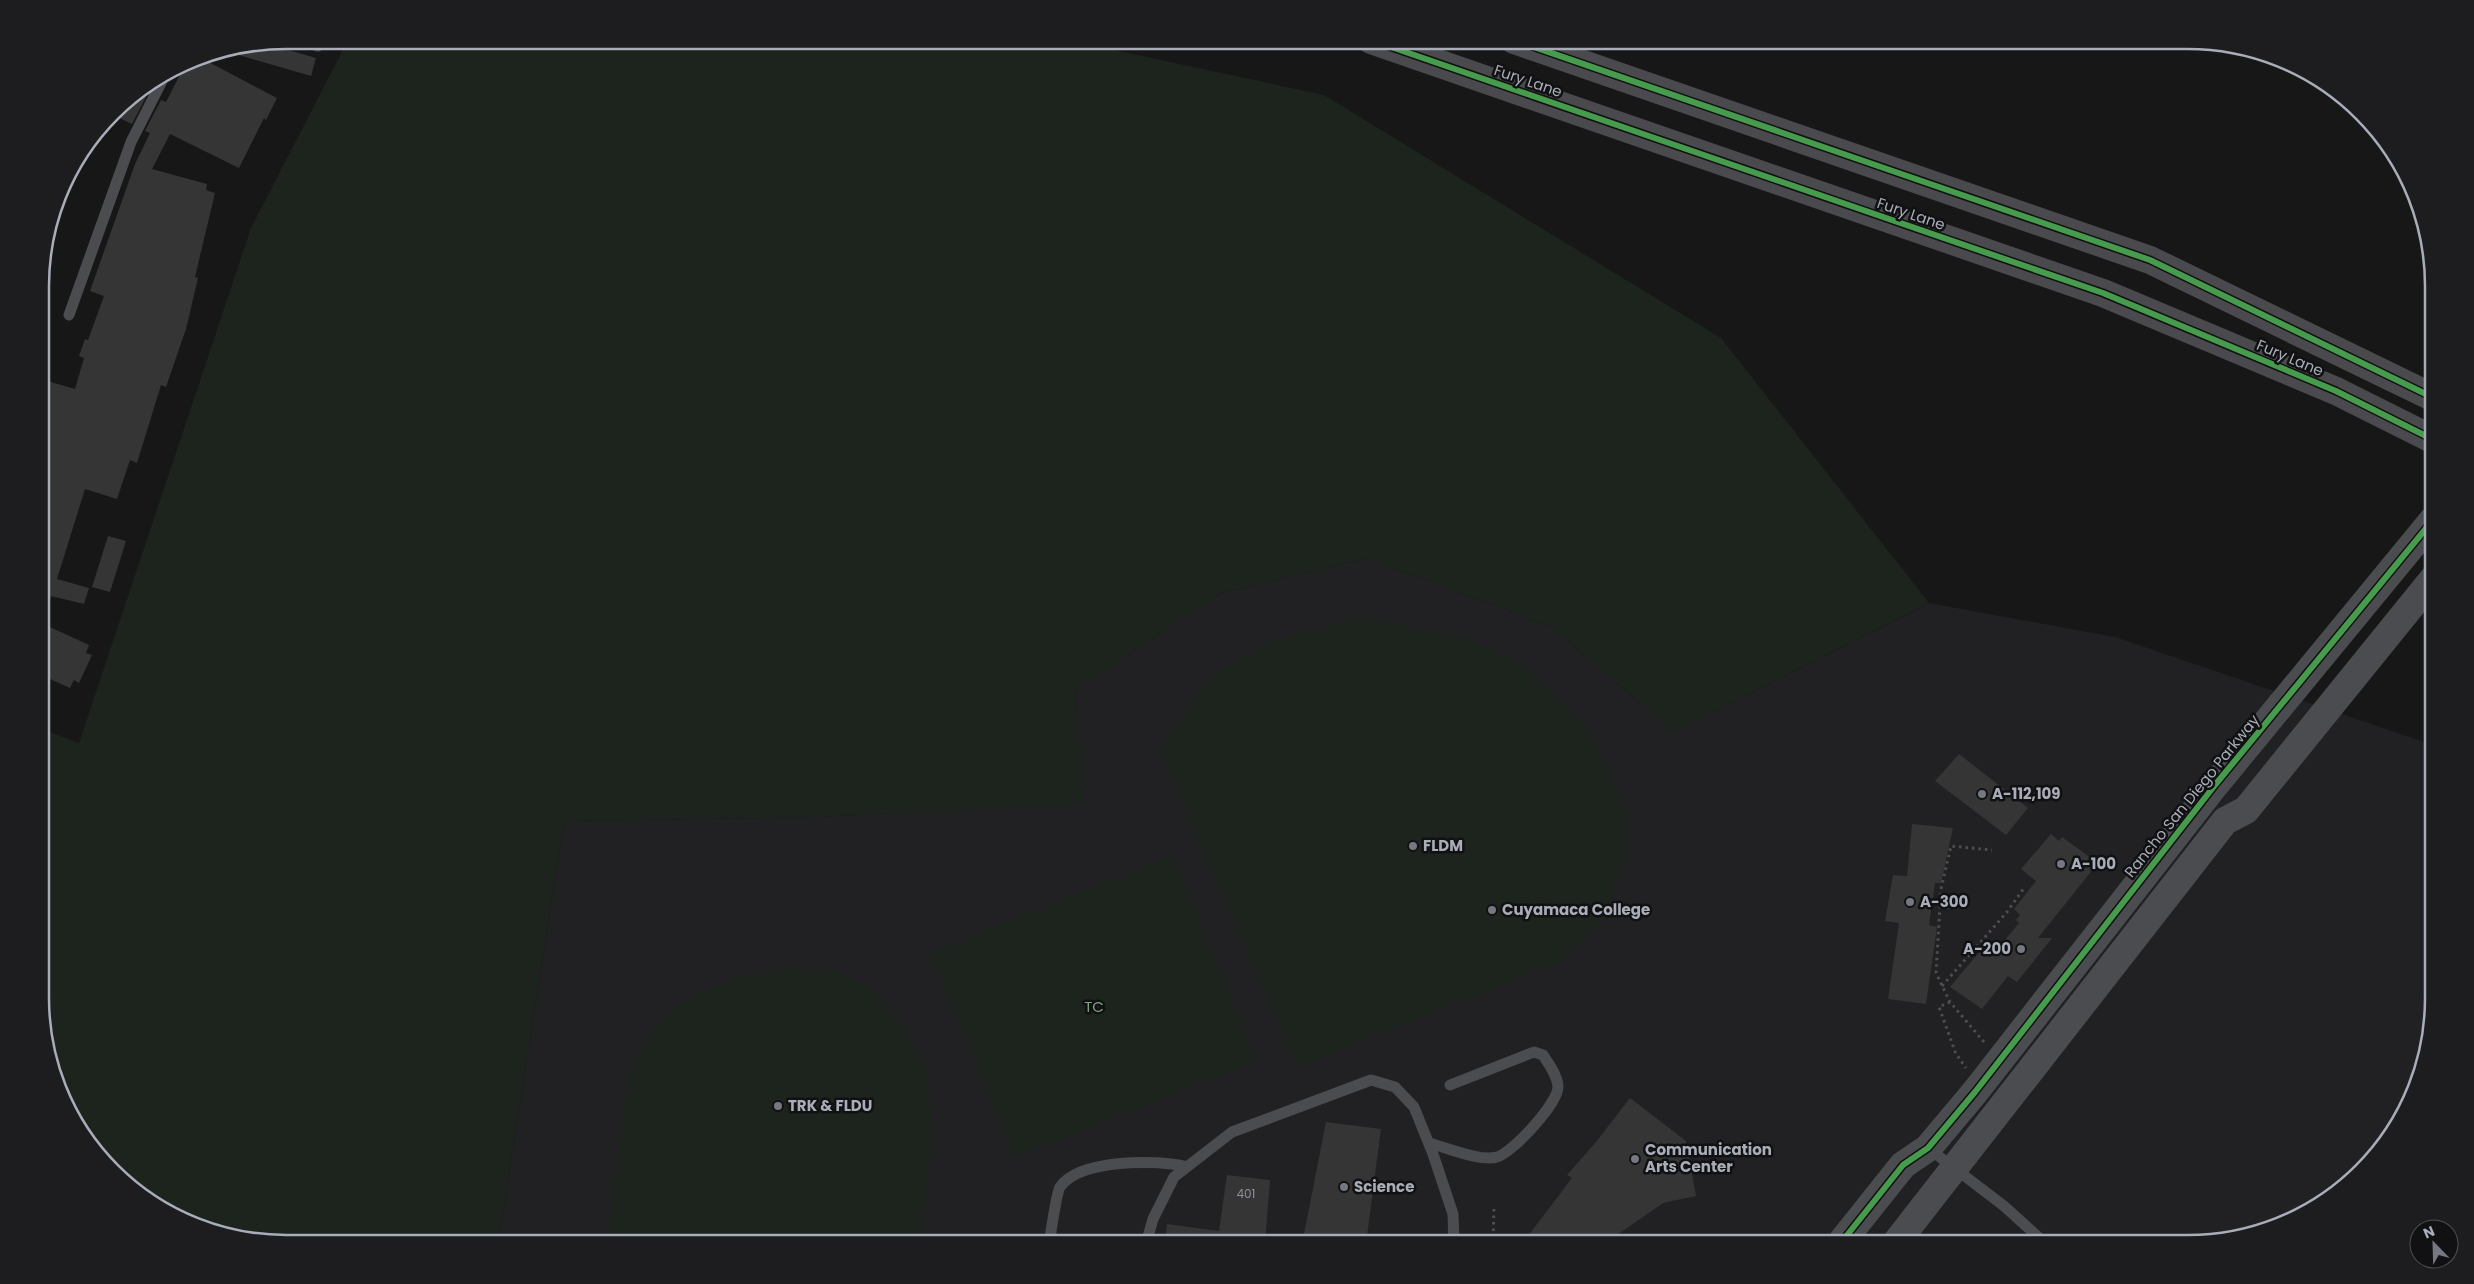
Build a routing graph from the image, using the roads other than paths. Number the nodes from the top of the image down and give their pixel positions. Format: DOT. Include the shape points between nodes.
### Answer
graph roads {
  1 [pos="1397,49"];
  2 [pos="1540,49"];
  3 [pos="160,85"];
  4 [pos="68,315"];
  5 [pos="2425,394"];
  6 [pos="2425,436"];
  7 [pos="2425,530"];
  8 [pos="2425,589"];
  9 [pos="1450,1085"];
  10 [pos="1975,1092"];
  11 [pos="1429,1143"];
  12 [pos="1928,1148"];
  13 [pos="1187,1167"];
  14 [pos="1955,1168"];
  15 [pos="1051,1235"];
  16 [pos="1149,1235"];
  17 [pos="1454,1235"];
  18 [pos="1847,1235"];
  19 [pos="1902,1235"];
  20 [pos="2035,1235"];
  1 -- 6 [label="main road, Fury Lane" via="2103,293 2336,391"];
  2 -- 5 [label="main road, Fury Lane" via="2150,260"];
  3 -- 4 [label="lane" via="131,142"];
  7 -- 10 [label="street, Rancho San Diego Parkway" via="2216,785"];
  8 -- 14 [label="street" via="2246,810 2225,821"];
  9 -- 11 [label="lane" via="1534,1052 1543,1055 1552,1068 1558,1087 1553,1103 1512,1149 1496,1157 1481,1157"];
  10 -- 12 [label="street"];
  10 -- 14 [label="street" via="1951,1144 1950,1155"];
  11 -- 13 [label="lane" via="1414,1107 1395,1087 1371,1080 1232,1132"];
  11 -- 17 [label="lane" via="1453,1214"];
  12 -- 14 [label="lane"];
  12 -- 18 [label="street" via="1903,1165"];
  13 -- 15 [label="lane" via="1170,1162 1122,1164 1078,1172 1060,1188"];
  13 -- 16 [label="lane" via="1174,1177"];
  14 -- 19 [label="street"];
  14 -- 20 [label="lane"];
}
